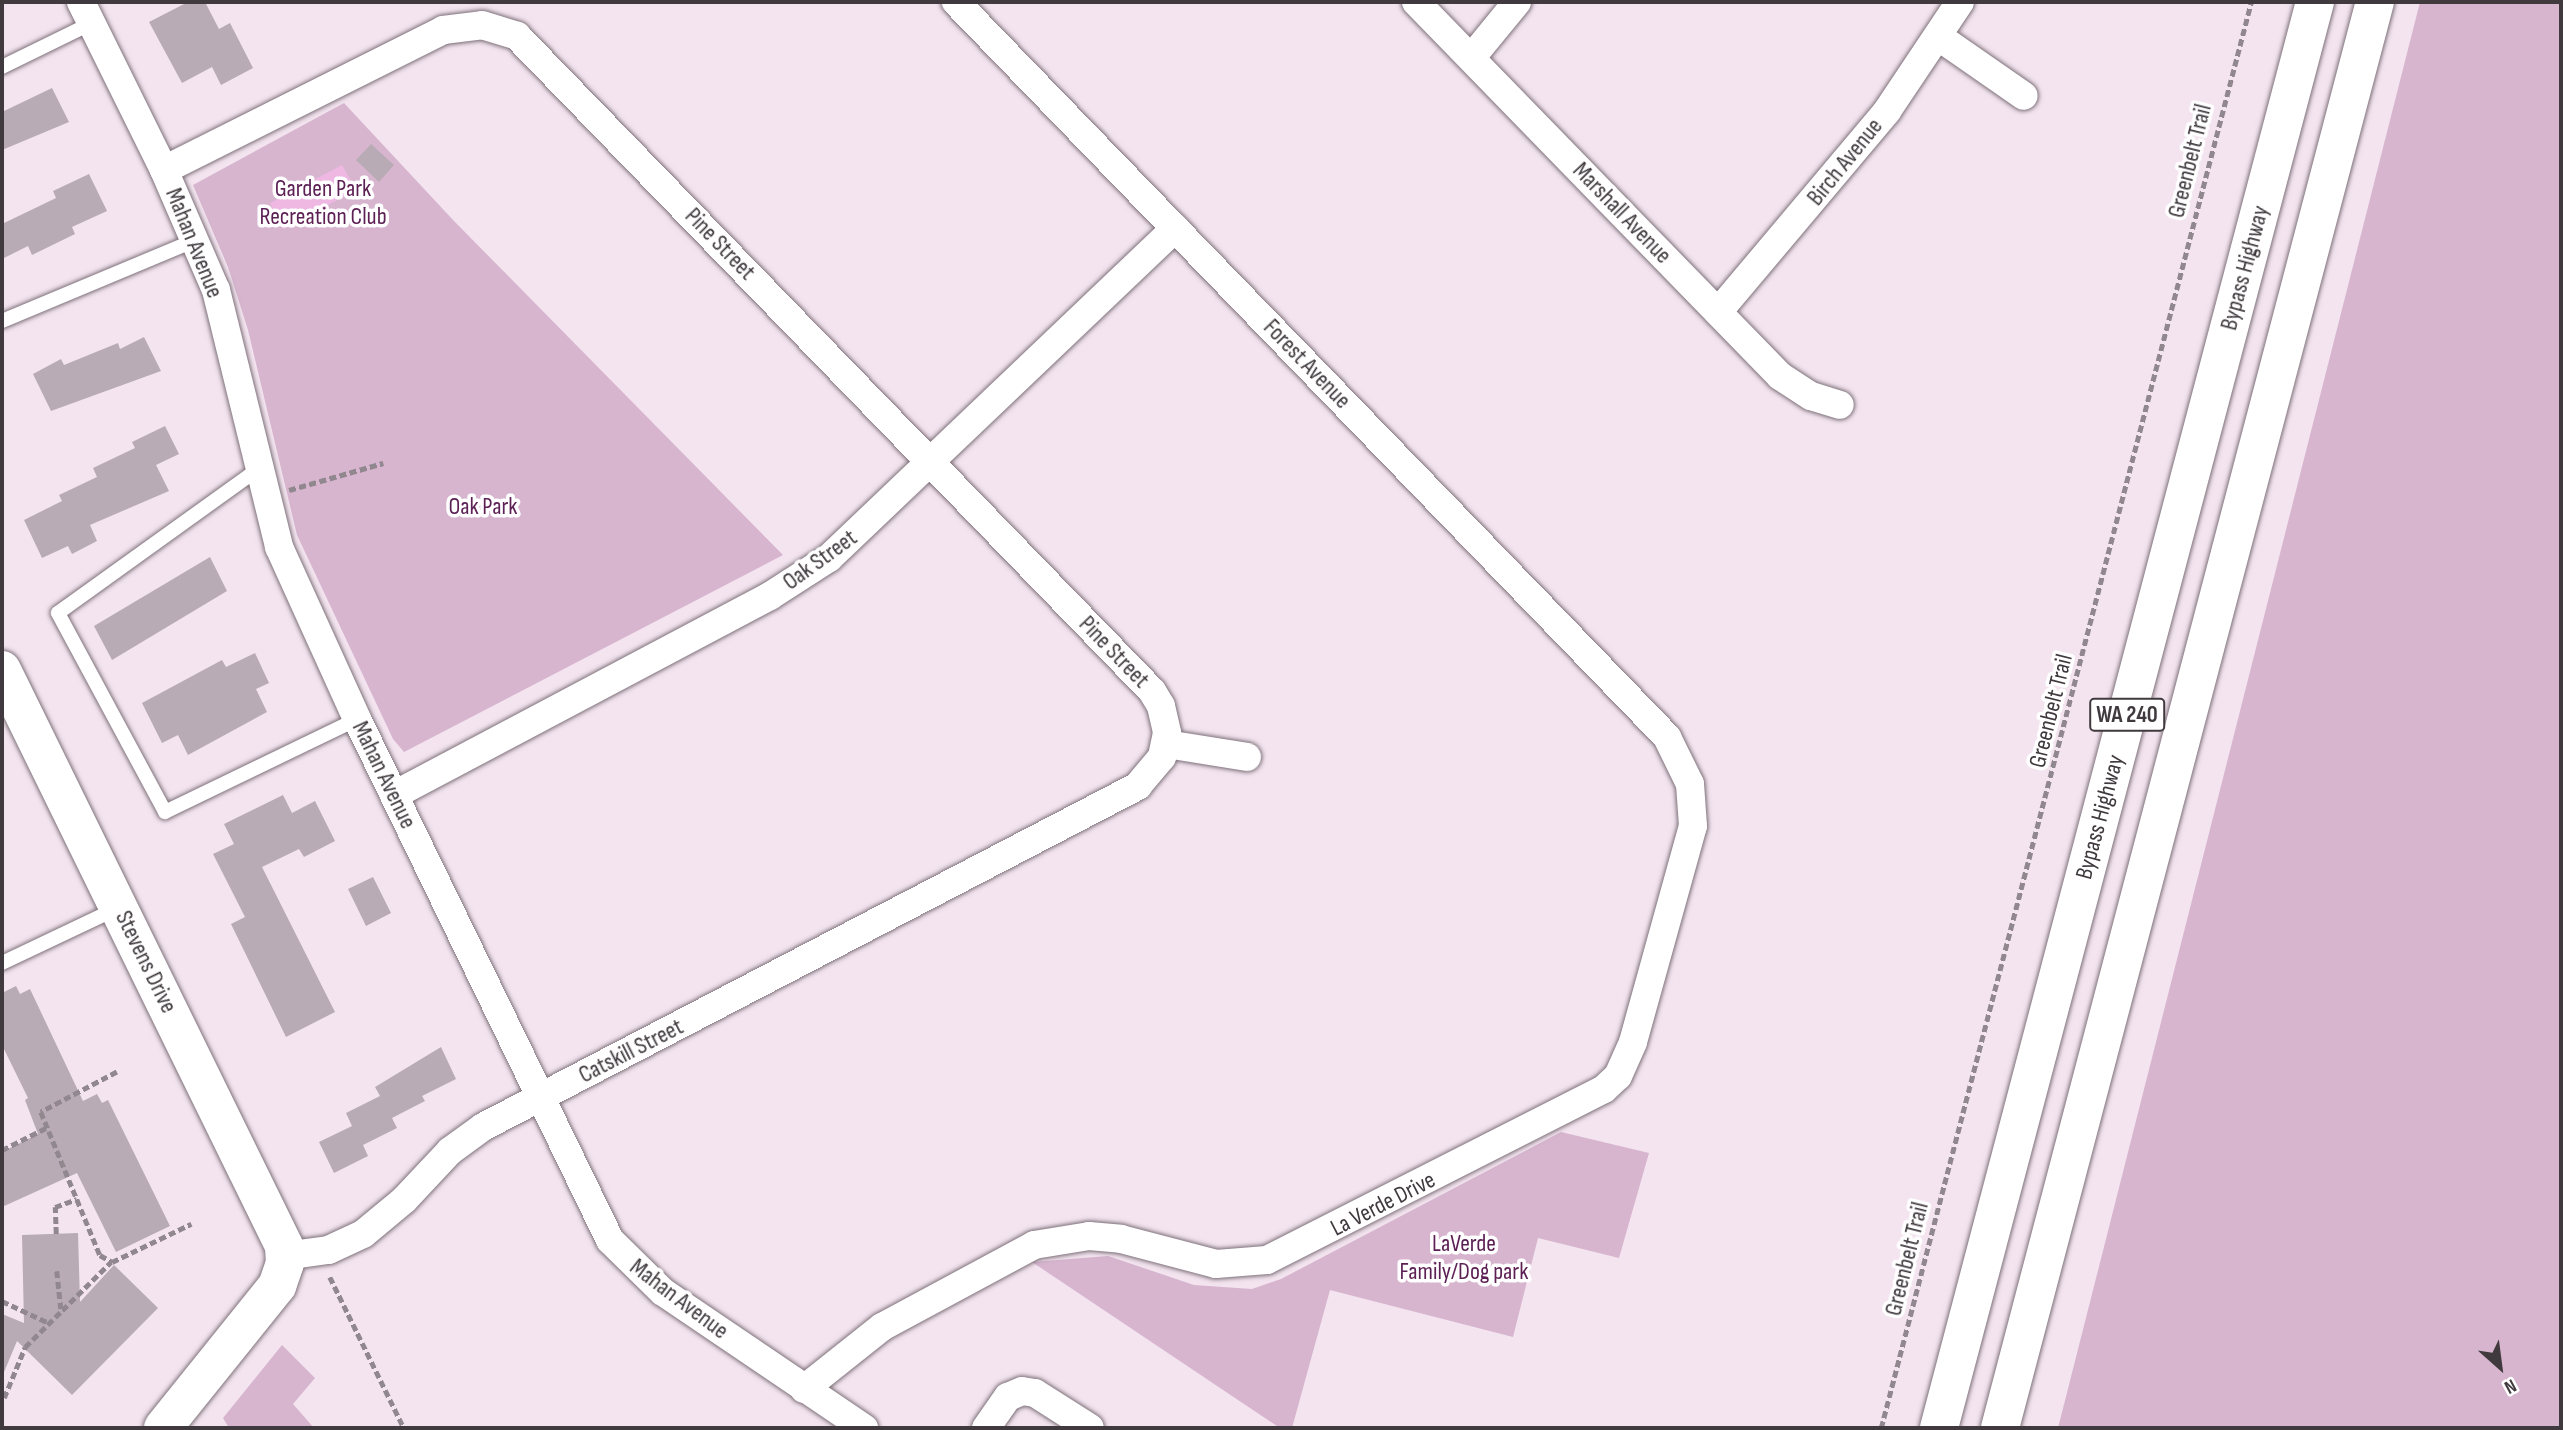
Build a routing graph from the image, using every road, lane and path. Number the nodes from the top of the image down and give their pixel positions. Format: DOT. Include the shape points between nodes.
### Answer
graph roads {
  1 [pos="956,2"];
  2 [pos="1416,2"];
  3 [pos="1517,2"];
  4 [pos="1960,2"];
  5 [pos="2250,2"];
  6 [pos="2315,2"];
  7 [pos="2375,2"];
  8 [pos="87,12"];
  9 [pos="1939,37"];
  10 [pos="1472,57"];
  11 [pos="2,67"];
  12 [pos="2024,96"];
  13 [pos="164,170"];
  14 [pos="1175,228"];
  15 [pos="196,240"];
  16 [pos="1718,312"];
  17 [pos="2,321"];
  18 [pos="1840,405"];
  19 [pos="383,463"];
  20 [pos="932,463"];
  21 [pos="257,470"];
  22 [pos="284,492"];
  23 [pos="2,670"];
  24 [pos="357,719"];
  25 [pos="1657,726"];
  26 [pos="1166,744"];
  27 [pos="1247,757"];
  28 [pos="394,795"];
  29 [pos="120,907"];
  30 [pos="2,963"];
  31 [pos="117,1072"];
  32 [pos="540,1098"];
  33 [pos="46,1129"];
  34 [pos="2,1150"];
  35 [pos="77,1199"];
  36 [pos="191,1224"];
  37 [pos="56,1234"];
  38 [pos="100,1255"];
  39 [pos="285,1256"];
  40 [pos="112,1262"];
  41 [pos="57,1271"];
  42 [pos="97,1274"];
  43 [pos="330,1277"];
  44 [pos="2,1301"];
  45 [pos="62,1310"];
  46 [pos="49,1323"];
  47 [pos="804,1388"];
  48 [pos="4,1398"];
  49 [pos="163,1428"];
  50 [pos="404,1428"];
  51 [pos="864,1428"];
  52 [pos="986,1428"];
  53 [pos="1090,1428"];
  54 [pos="1881,1428"];
  55 [pos="1939,1428"];
  56 [pos="2000,1428"];
  1 -- 14 [label="street, Forest Avenue"];
  2 -- 10 [label="street, Marshall Avenue"];
  3 -- 10 [label="street"];
  4 -- 9 [label="street, Birch Avenue"];
  5 -- 54 [label="path, Greenbelt Trail"];
  6 -- 55 [label="main road, Bypass Highway / WA 240"];
  7 -- 56 [label="main road, WA 240"];
  8 -- 11 [label="lane"];
  8 -- 13 [label="street, Mahan Avenue"];
  9 -- 12 [label="street"];
  9 -- 16 [label="street, Birch Avenue" via="1887,110"];
  10 -- 16 [label="street, Marshall Avenue"];
  13 -- 15 [label="street, Mahan Avenue"];
  13 -- 20 [label="street, Pine Street" via="443,30 500,28 530,48"];
  14 -- 20 [label="street, Oak Street"];
  14 -- 25 [label="street, Forest Avenue"];
  15 -- 17 [label="lane"];
  15 -- 21 [label="street, Mahan Avenue" via="216,290"];
  16 -- 18 [label="street, Marshall Avenue" via="1780,376 1811,396"];
  19 -- 22 [label="path"];
  20 -- 26 [label="street, Pine Street" via="1152,691 1166,721"];
  20 -- 28 [label="street, Oak Street" via="859,532 799,579"];
  21 -- 24 [label="street, Mahan Avenue" via="279,547"];
  21 -- 24 [label="lane" via="58,613 165,812"];
  23 -- 29 [label="main road, Stevens Drive"];
  24 -- 28 [label="street, Mahan Avenue"];
  25 -- 47 [label="street, La Verde Drive" via="1686,770 1693,796 1693,826 1637,1031 1618,1076 1604,1089 1267,1260 1216,1264 1121,1239 1089,1236 1034,1245 882,1326"];
  26 -- 27 [label="street"];
  26 -- 32 [label="street, Catskill Street" via="1155,769 1138,786"];
  28 -- 32 [label="street, Mahan Avenue"];
  29 -- 30 [label="lane"];
  29 -- 39 [label="main road, Stevens Drive" via="274,1223"];
  31 -- 33 [label="path" via="41,1112"];
  32 -- 39 [label="street, Catskill Street" via="466,1138 374,1227 328,1250"];
  32 -- 47 [label="street, Mahan Avenue" via="593,1208 628,1263"];
  33 -- 34 [label="path"];
  33 -- 35 [label="path"];
  35 -- 37 [label="path" via="55,1207"];
  35 -- 38 [label="path"];
  36 -- 40 [label="path"];
  38 -- 40 [label="path"];
  38 -- 42 [label="path"];
  39 -- 49 [label="main road" via="284,1272 269,1299"];
  40 -- 42 [label="path"];
  41 -- 45 [label="path"];
  42 -- 45 [label="path"];
  43 -- 50 [label="path"];
  44 -- 46 [label="path"];
  45 -- 46 [label="path"];
  46 -- 48 [label="path" via="25,1347"];
  47 -- 51 [label="street, Mahan Avenue"];
  52 -- 53 [label="street" via="1008,1397 1022,1391 1035,1393"];
}
